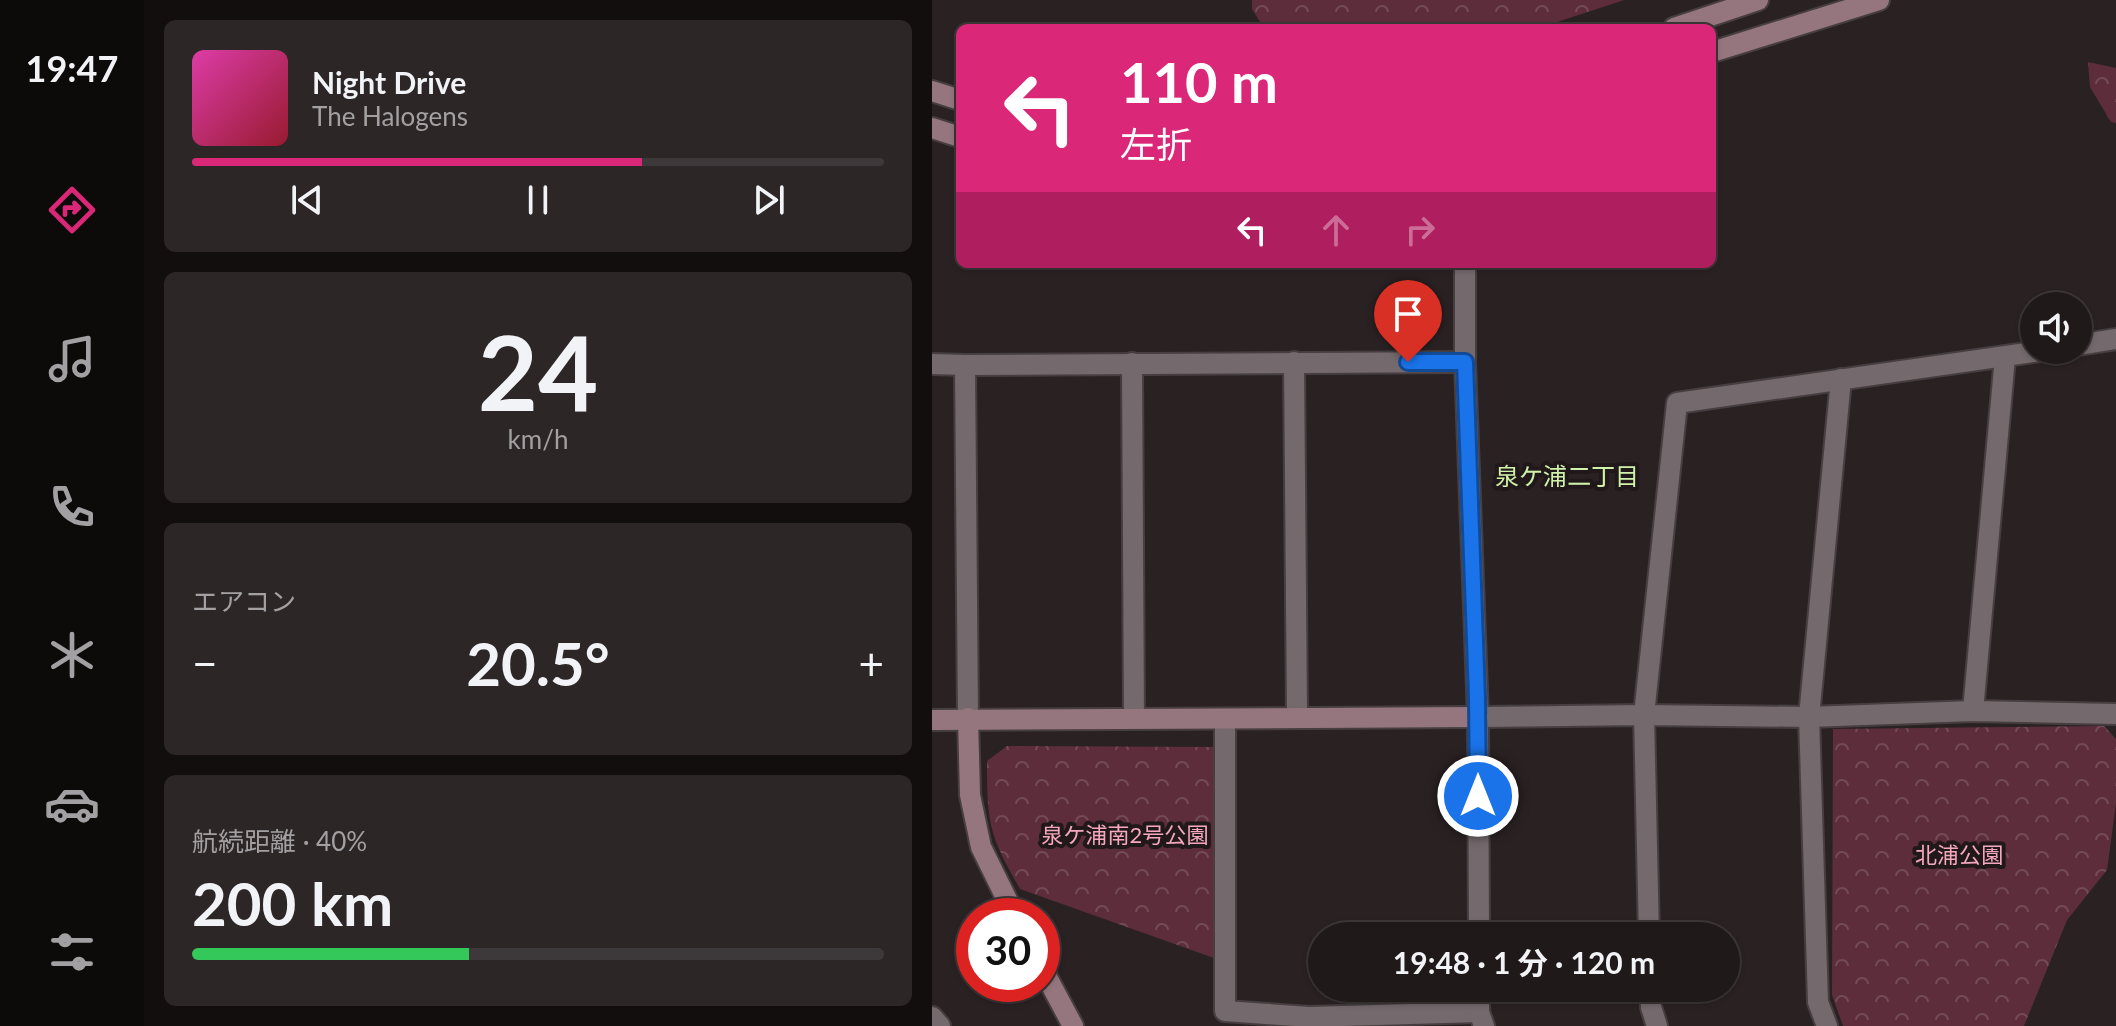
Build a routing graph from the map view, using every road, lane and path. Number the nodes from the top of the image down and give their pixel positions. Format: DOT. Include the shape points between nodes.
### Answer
graph roads {
  1 [pos="1758,0"];
  2 [pos="1879,0"];
  3 [pos="1686,24"];
  4 [pos="1716,51"];
  5 [pos="932,91"];
  6 [pos="956,99"];
  7 [pos="932,128"];
  8 [pos="956,136"];
  9 [pos="1465,268"];
  10 [pos="2116,339"];
  11 [pos="2092,343"];
  12 [pos="2020,354"];
  13 [pos="2005,357"];
  14 [pos="1294,362"];
  15 [pos="1465,362"];
  16 [pos="1132,363"];
  17 [pos="932,364"];
  18 [pos="965,365"];
  19 [pos="1841,379"];
  20 [pos="1973,711"];
  21 [pos="2116,714"];
  22 [pos="1644,715"];
  23 [pos="1297,717"];
  24 [pos="1478,717"];
  25 [pos="1809,717"];
  26 [pos="968,718"];
  27 [pos="1134,718"];
  28 [pos="1225,719"];
  29 [pos="932,720"];
  30 [pos="1006,898"];
  31 [pos="1479,922"];
  32 [pos="1649,922"];
  33 [pos="1060,1002"];
  34 [pos="1651,1002"];
  35 [pos="932,1017"];
  36 [pos="1482,1019"];
  37 [pos="1310,1022"];
  38 [pos="940,1026"];
  39 [pos="1073,1026"];
  40 [pos="1657,1026"];
  41 [pos="1827,1026"];
  1 -- 3 [label="street"];
  2 -- 4 [label="street"];
  5 -- 6 [label="street"];
  7 -- 8 [label="street"];
  9 -- 15 [label="street"];
  10 -- 11 [label="street"];
  12 -- 13 [label="street"];
  13 -- 19 [label="street"];
  13 -- 20 [label="street"];
  14 -- 15 [label="street"];
  14 -- 16 [label="street"];
  14 -- 23 [label="street"];
  15 -- 24 [label="street"];
  16 -- 18 [label="street"];
  16 -- 27 [label="street"];
  17 -- 18 [label="street"];
  18 -- 26 [label="street"];
  19 -- 22 [label="street" via="1677,403"];
  19 -- 25 [label="street"];
  20 -- 21 [label="street"];
  20 -- 25 [label="street"];
  22 -- 24 [label="street"];
  22 -- 25 [label="street"];
  22 -- 32 [label="street"];
  23 -- 24 [label="street"];
  23 -- 28 [label="street"];
  24 -- 31 [label="street"];
  25 -- 41 [label="street" via="1818,1002"];
  26 -- 27 [label="street"];
  26 -- 29 [label="street"];
  26 -- 30 [label="street" via="970,795 981,847"];
  27 -- 28 [label="street"];
  28 -- 37 [label="street" via="1225,1011"];
  33 -- 39 [label="street"];
  34 -- 40 [label="street"];
  35 -- 38 [label="street"];
  36 -- 37 [label="street"];
}
